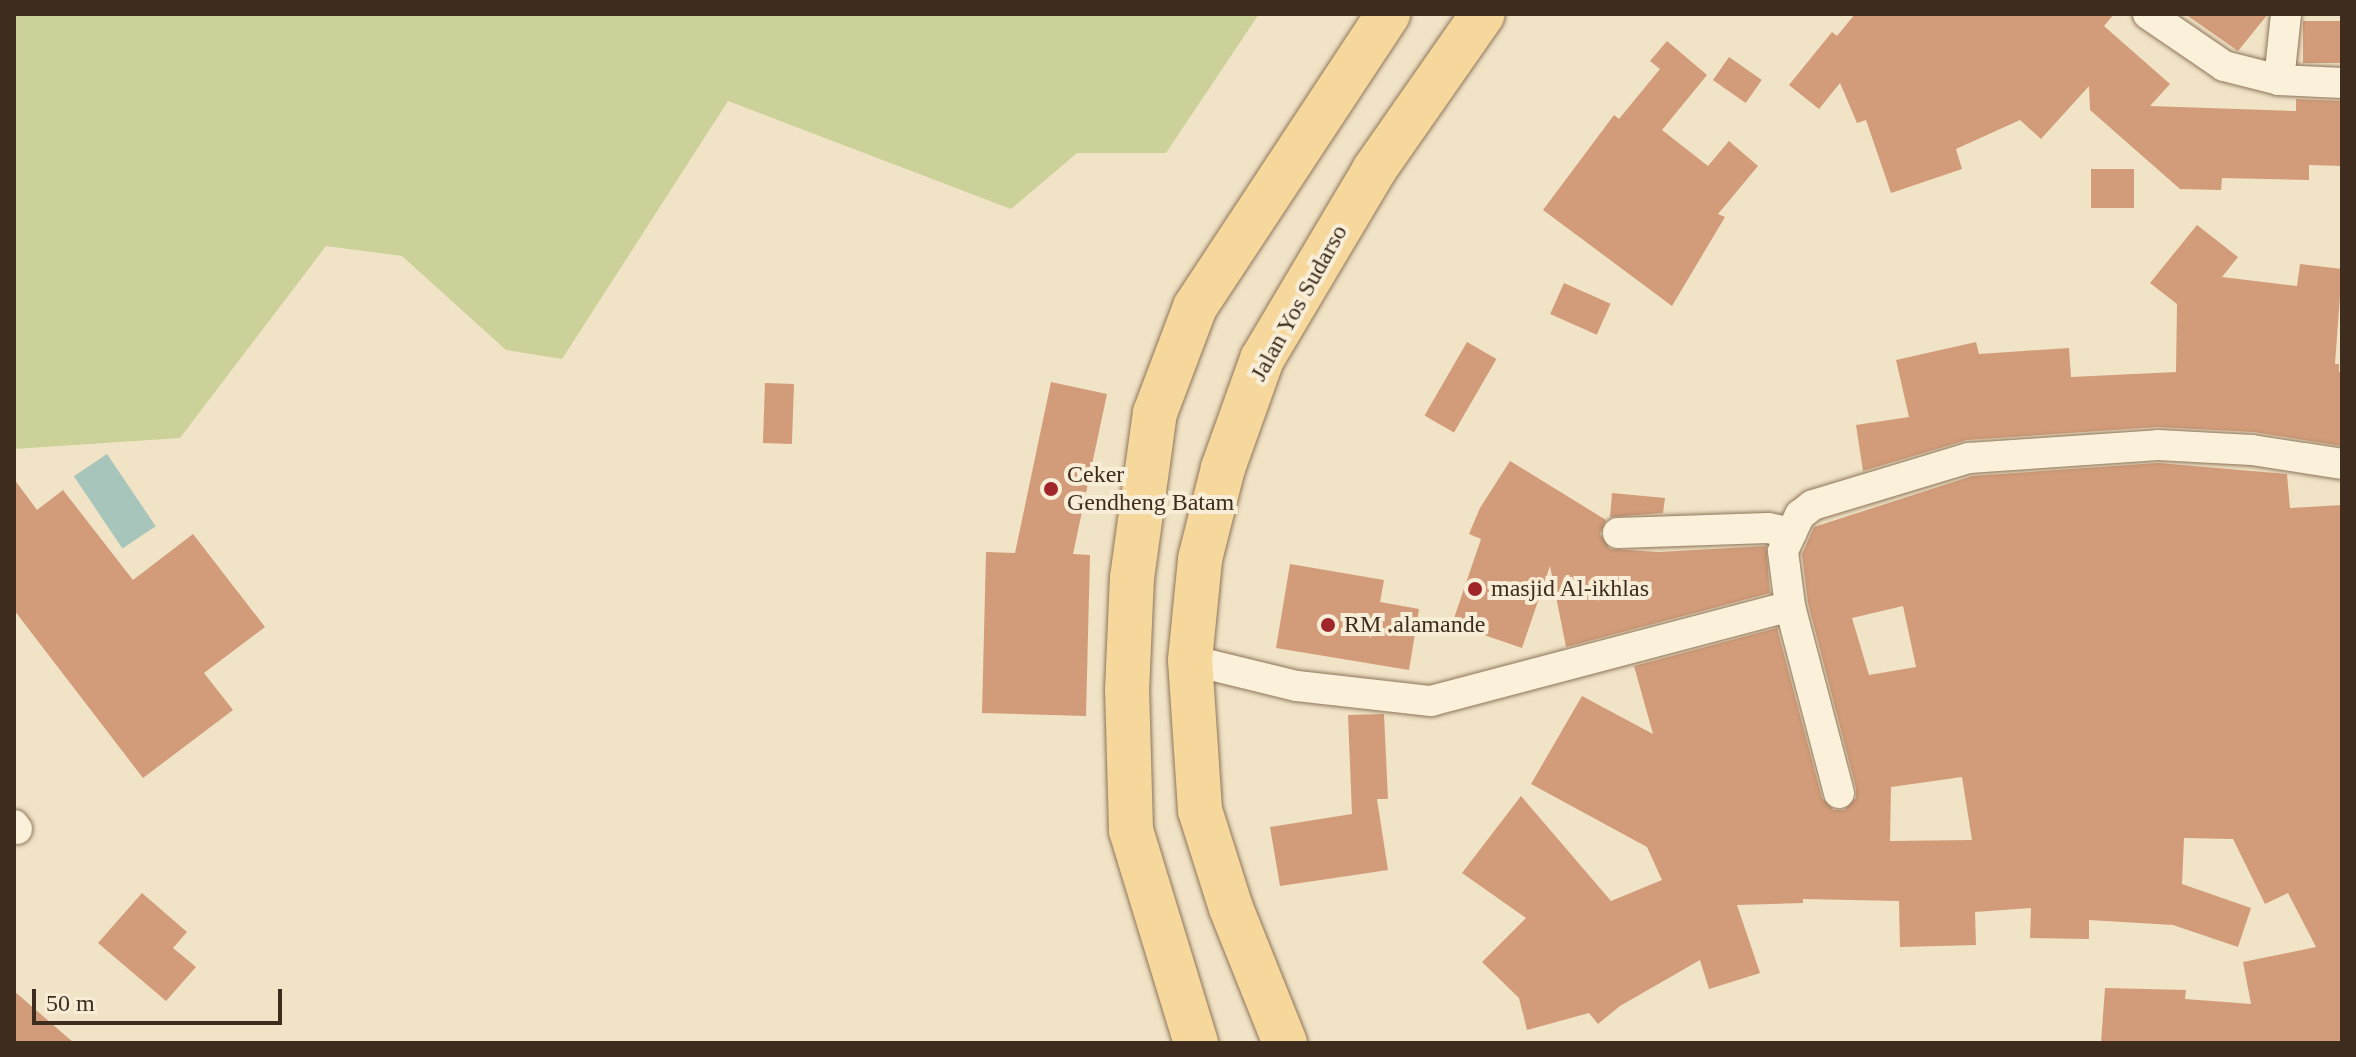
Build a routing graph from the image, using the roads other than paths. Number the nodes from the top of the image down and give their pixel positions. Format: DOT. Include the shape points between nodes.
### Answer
graph roads {
  1 [pos="1388,14"];
  2 [pos="1483,14"];
  3 [pos="2148,14"];
  4 [pos="2286,14"];
  5 [pos="2279,80"];
  6 [pos="2342,83"];
  7 [pos="2342,464"];
  8 [pos="1618,533"];
  9 [pos="1791,533"];
  10 [pos="1790,606"];
  11 [pos="1190,660"];
  12 [pos="1839,793"];
  13 [pos="1196,1043"];
  14 [pos="1285,1043"];
  1 -- 13 [label="main road" via="1195,307 1155,413 1132,578 1127,691 1131,830"];
  2 -- 11 [label="main road, Jalan Yos Sudarso" via="1374,170 1262,359 1223,468 1200,559"];
  3 -- 5 [label="street" via="2224,66"];
  4 -- 5 [label="street"];
  5 -- 6 [label="street"];
  7 -- 9 [label="street" via="2252,450 2158,445 1969,458 1813,505 1800,515"];
  8 -- 9 [label="street" via="1768,528"];
  9 -- 10 [label="street" via="1783,551"];
  10 -- 11 [label="street" via="1431,701 1297,686"];
  10 -- 12 [label="street"];
  11 -- 14 [label="main road, Jalan Yos Sudarso" via="1200,810 1231,908"];
}
